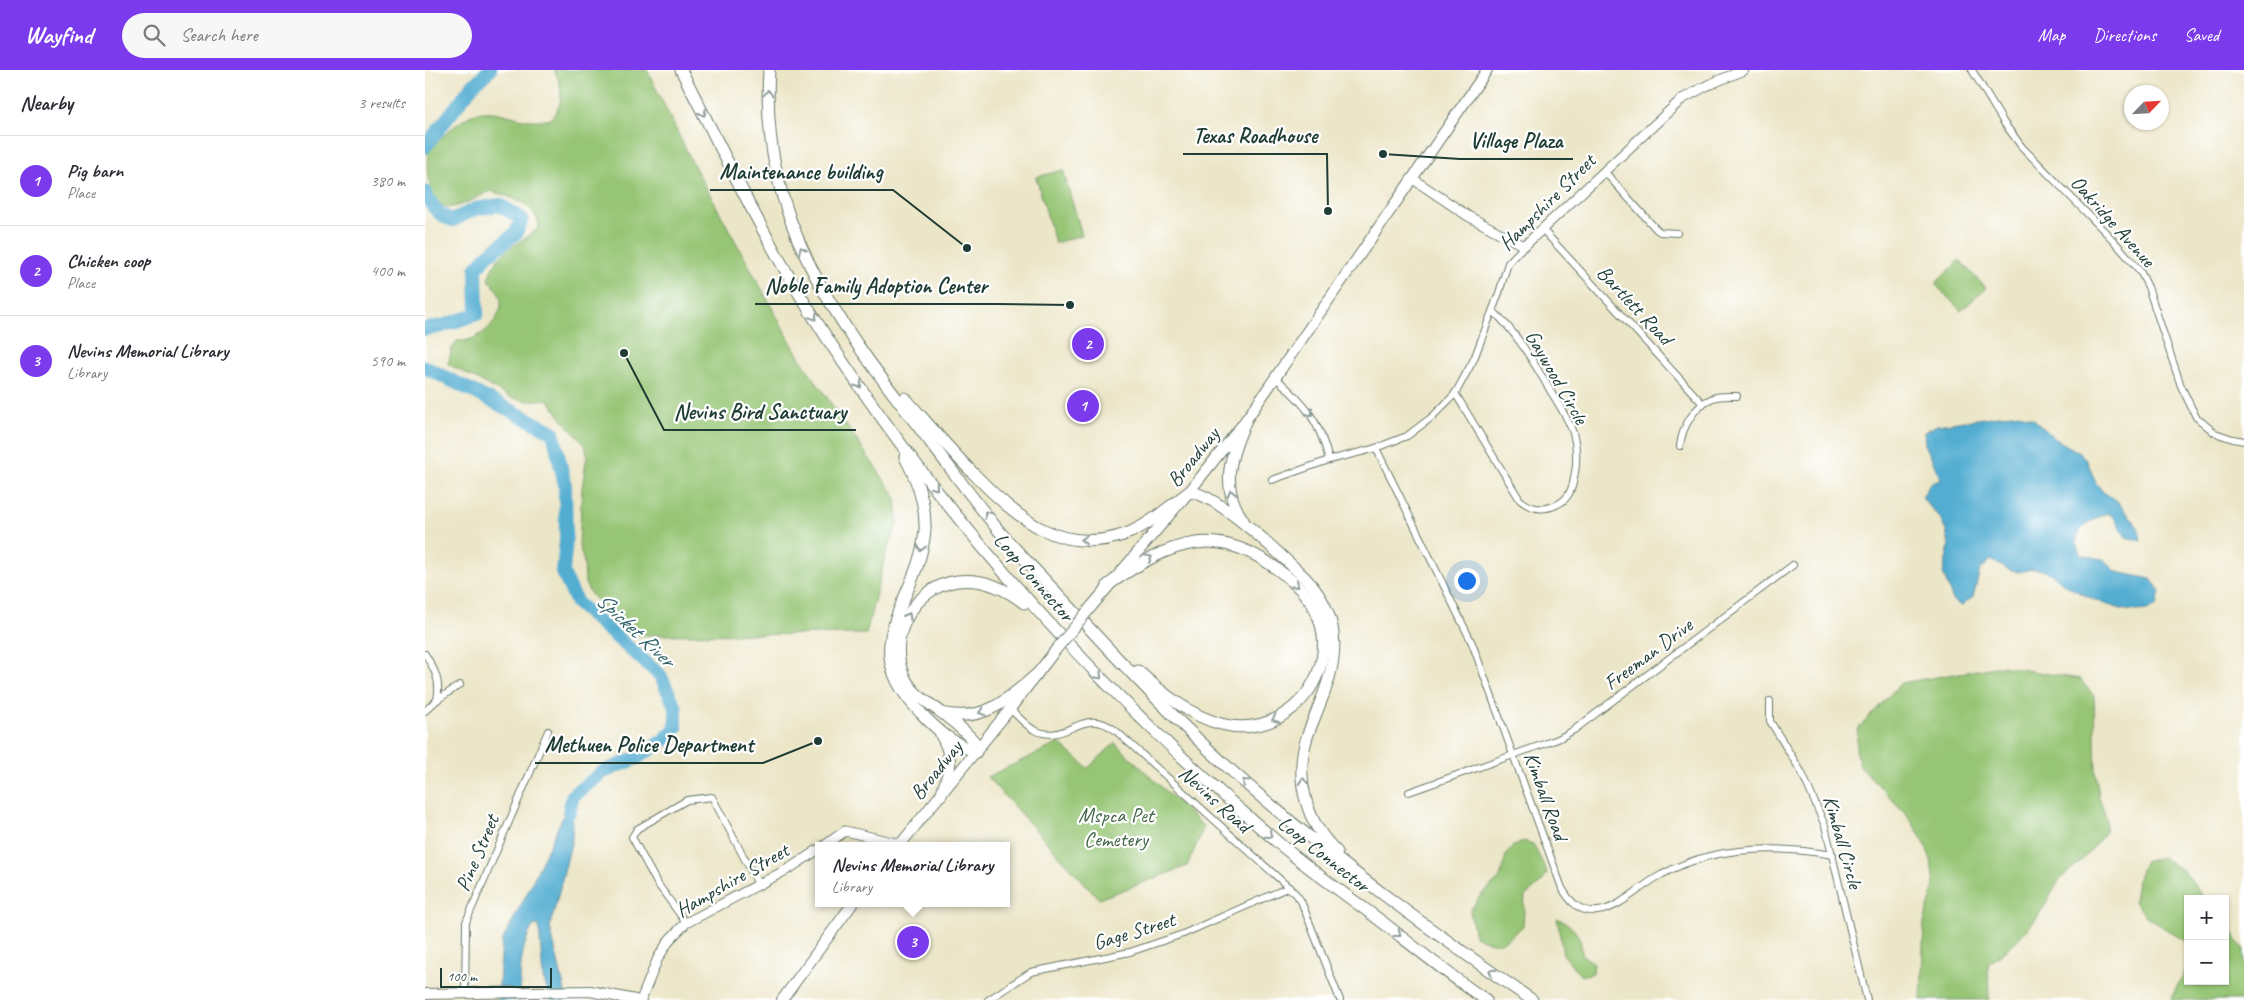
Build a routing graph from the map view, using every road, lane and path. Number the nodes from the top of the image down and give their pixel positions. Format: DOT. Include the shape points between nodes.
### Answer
graph roads {
  1 [pos="681,70"];
  2 [pos="769,70"];
  3 [pos="1487,70"];
  4 [pos="1745,70"];
  5 [pos="1972,70"];
  6 [pos="1604,171"];
  7 [pos="1413,179"];
  8 [pos="1542,229"];
  9 [pos="1677,233"];
  10 [pos="1523,246"];
  11 [pos="1493,312"];
  12 [pos="850,331"];
  13 [pos="1277,378"];
  14 [pos="1455,393"];
  15 [pos="1737,396"];
  16 [pos="1703,404"];
  17 [pos="1246,420"];
  18 [pos="885,421"];
  19 [pos="2244,441"];
  20 [pos="1680,446"];
  21 [pos="1376,448"];
  22 [pos="1329,460"];
  23 [pos="1272,480"];
  24 [pos="1189,492"];
  25 [pos="1255,534"];
  26 [pos="1793,565"];
  27 [pos="1108,585"];
  28 [pos="1067,605"];
  29 [pos="425,654"];
  30 [pos="1080,656"];
  31 [pos="1036,676"];
  32 [pos="460,684"];
  33 [pos="437,700"];
  34 [pos="1770,701"];
  35 [pos="1010,709"];
  36 [pos="425,711"];
  37 [pos="944,714"];
  38 [pos="937,730"];
  39 [pos="548,731"];
  40 [pos="978,749"];
  41 [pos="1513,754"];
  42 [pos="1409,792"];
  43 [pos="941,795"];
  44 [pos="830,842"];
  45 [pos="888,842"];
  46 [pos="902,842"];
  47 [pos="815,852"];
  48 [pos="1833,854"];
  49 [pos="758,884"];
  50 [pos="1289,887"];
  51 [pos="850,907"];
  52 [pos="1405,912"];
  53 [pos="686,923"];
  54 [pos="425,994"];
  55 [pos="465,994"];
  56 [pos="614,997"];
  57 [pos="635,1000"];
  58 [pos="641,1000"];
  59 [pos="782,1000"];
  60 [pos="988,1000"];
  61 [pos="1340,1000"];
  62 [pos="1487,1000"];
  63 [pos="1532,1000"];
  64 [pos="1867,1000"];
  1 -- 18 [label="highway, Loop Connector, one-way" via="769,240 831,344"];
  12 -- 2 [label="highway, Loop Connector, one-way" via="803,254 783,202 770,139"];
  3 -- 7 [label="main road, Broadway"];
  4 -- 6 [label="street, Hampshire Street" via="1682,99"];
  5 -- 19 [label="street, Oakridge Avenue" via="2022,147 2140,271 2181,386 2196,417 2215,433"];
  6 -- 8 [label="street, Hampshire Street"];
  6 -- 9 [label="street" via="1656,229"];
  7 -- 10 [label="street" via="1468,216"];
  7 -- 13 [label="main road, Broadway"];
  8 -- 10 [label="street, Hampshire Street"];
  8 -- 16 [label="street, Bartlett Road"];
  10 -- 11 [label="street, Hampshire Street" via="1508,263"];
  11 -- 14 [label="street, Hampshire Street" via="1474,359"];
  11 -- 14 [label="street, Gaywood Circle" via="1528,353 1573,433 1575,476 1563,501 1556,506 1537,509 1521,500"];
  24 -- 12 [label="highway, one-way" via="1139,528 1117,536 1079,540 1043,531 1016,514 978,479"];
  28 -- 12 [label="highway, Loop Connector, one-way" via="999,530 915,423"];
  13 -- 17 [label="main road, Broadway"];
  13 -- 22 [label="street, one-way" via="1314,416"];
  14 -- 21 [label="street, Hampshire Street" via="1432,417 1407,436"];
  15 -- 16 [label="street" via="1712,398"];
  16 -- 20 [label="street" via="1684,426"];
  17 -- 24 [label="main road, Broadway"];
  25 -- 17 [label="highway, one-way" via="1239,513 1229,488 1231,454"];
  18 -- 30 [label="highway, Loop Connector, one-way" via="991,559"];
  18 -- 38 [label="highway, one-way" via="916,482 925,522 918,560 891,633 890,661 903,693"];
  21 -- 22 [label="street, Hampshire Street"];
  21 -- 41 [label="street, Kimball Road" via="1472,643"];
  22 -- 23 [label="street, Hampshire Street"];
  24 -- 25 [label="highway" via="1197,492 1215,502"];
  24 -- 27 [label="main road, Broadway"];
  52 -- 25 [label="highway, one-way" via="1332,847 1309,811 1302,783 1303,754 1332,665 1334,644 1331,624 1315,588"];
  26 -- 41 [label="street, Freeman Drive" via="1574,730 1558,739"];
  27 -- 28 [label="highway, one-way" via="1147,558 1183,545 1215,543 1244,549 1281,572 1302,590 1312,604 1322,627 1324,645 1314,684 1295,708 1274,720 1250,726 1221,724 1193,711 1152,683"];
  27 -- 31 [label="main road, Broadway, bridge"];
  52 -- 28 [label="highway, Loop Connector, one-way" via="1256,793 1169,712"];
  29 -- 33 [label="street" via="439,682"];
  37 -- 30 [label="highway, one-way" via="912,690 903,674 899,652 902,629 911,611 924,596 944,585 978,581 1010,593"];
  30 -- 62 [label="highway, Loop Connector, one-way" via="1166,743 1283,847 1450,976"];
  31 -- 35 [label="main road, Broadway"];
  31 -- 37 [label="highway, one-way" via="999,706 967,716"];
  32 -- 33 [label="street"];
  33 -- 36 [label="street"];
  34 -- 48 [label="street, Kimball Circle" via="1770,721 1811,791"];
  35 -- 40 [label="main road, Broadway"];
  35 -- 50 [label="street, Nevins Road" via="1027,726 1050,734 1092,721 1107,725"];
  37 -- 40 [label="highway"];
  38 -- 40 [label="highway" via="952,742"];
  38 -- 43 [label="highway" via="948,747 951,762"];
  39 -- 55 [label="street, Pine Street" via="466,922"];
  40 -- 43 [label="main road, Broadway"];
  41 -- 42 [label="street, Freeman Drive"];
  41 -- 48 [label="street, Kimball Road" via="1562,888 1582,909 1611,907 1661,875 1711,856 1770,848"];
  43 -- 46 [label="main road, Broadway"];
  44 -- 45 [label="street" via="845,831"];
  47 -- 49 [label="street, Hampshire Street"];
  48 -- 64 [label="street, Kimball Circle"];
  49 -- 53 [label="street, Hampshire Street"];
  49 -- 53 [label="street" via="713,797 687,800 637,829 632,837 657,883"];
  50 -- 60 [label="street, Gage Street" via="1183,934 1131,952 1031,972"];
  50 -- 61 [label="street, Nevins Road" via="1301,901"];
  51 -- 59 [label="main road"];
  63 -- 52 [label="highway, Loop Connector, one-way"];
  53 -- 58 [label="street, Hampshire Street" via="658,958"];
  54 -- 55 [label="main road"];
  55 -- 56 [label="main road" via="590,991"];
  56 -- 57 [label="main road"];
}
